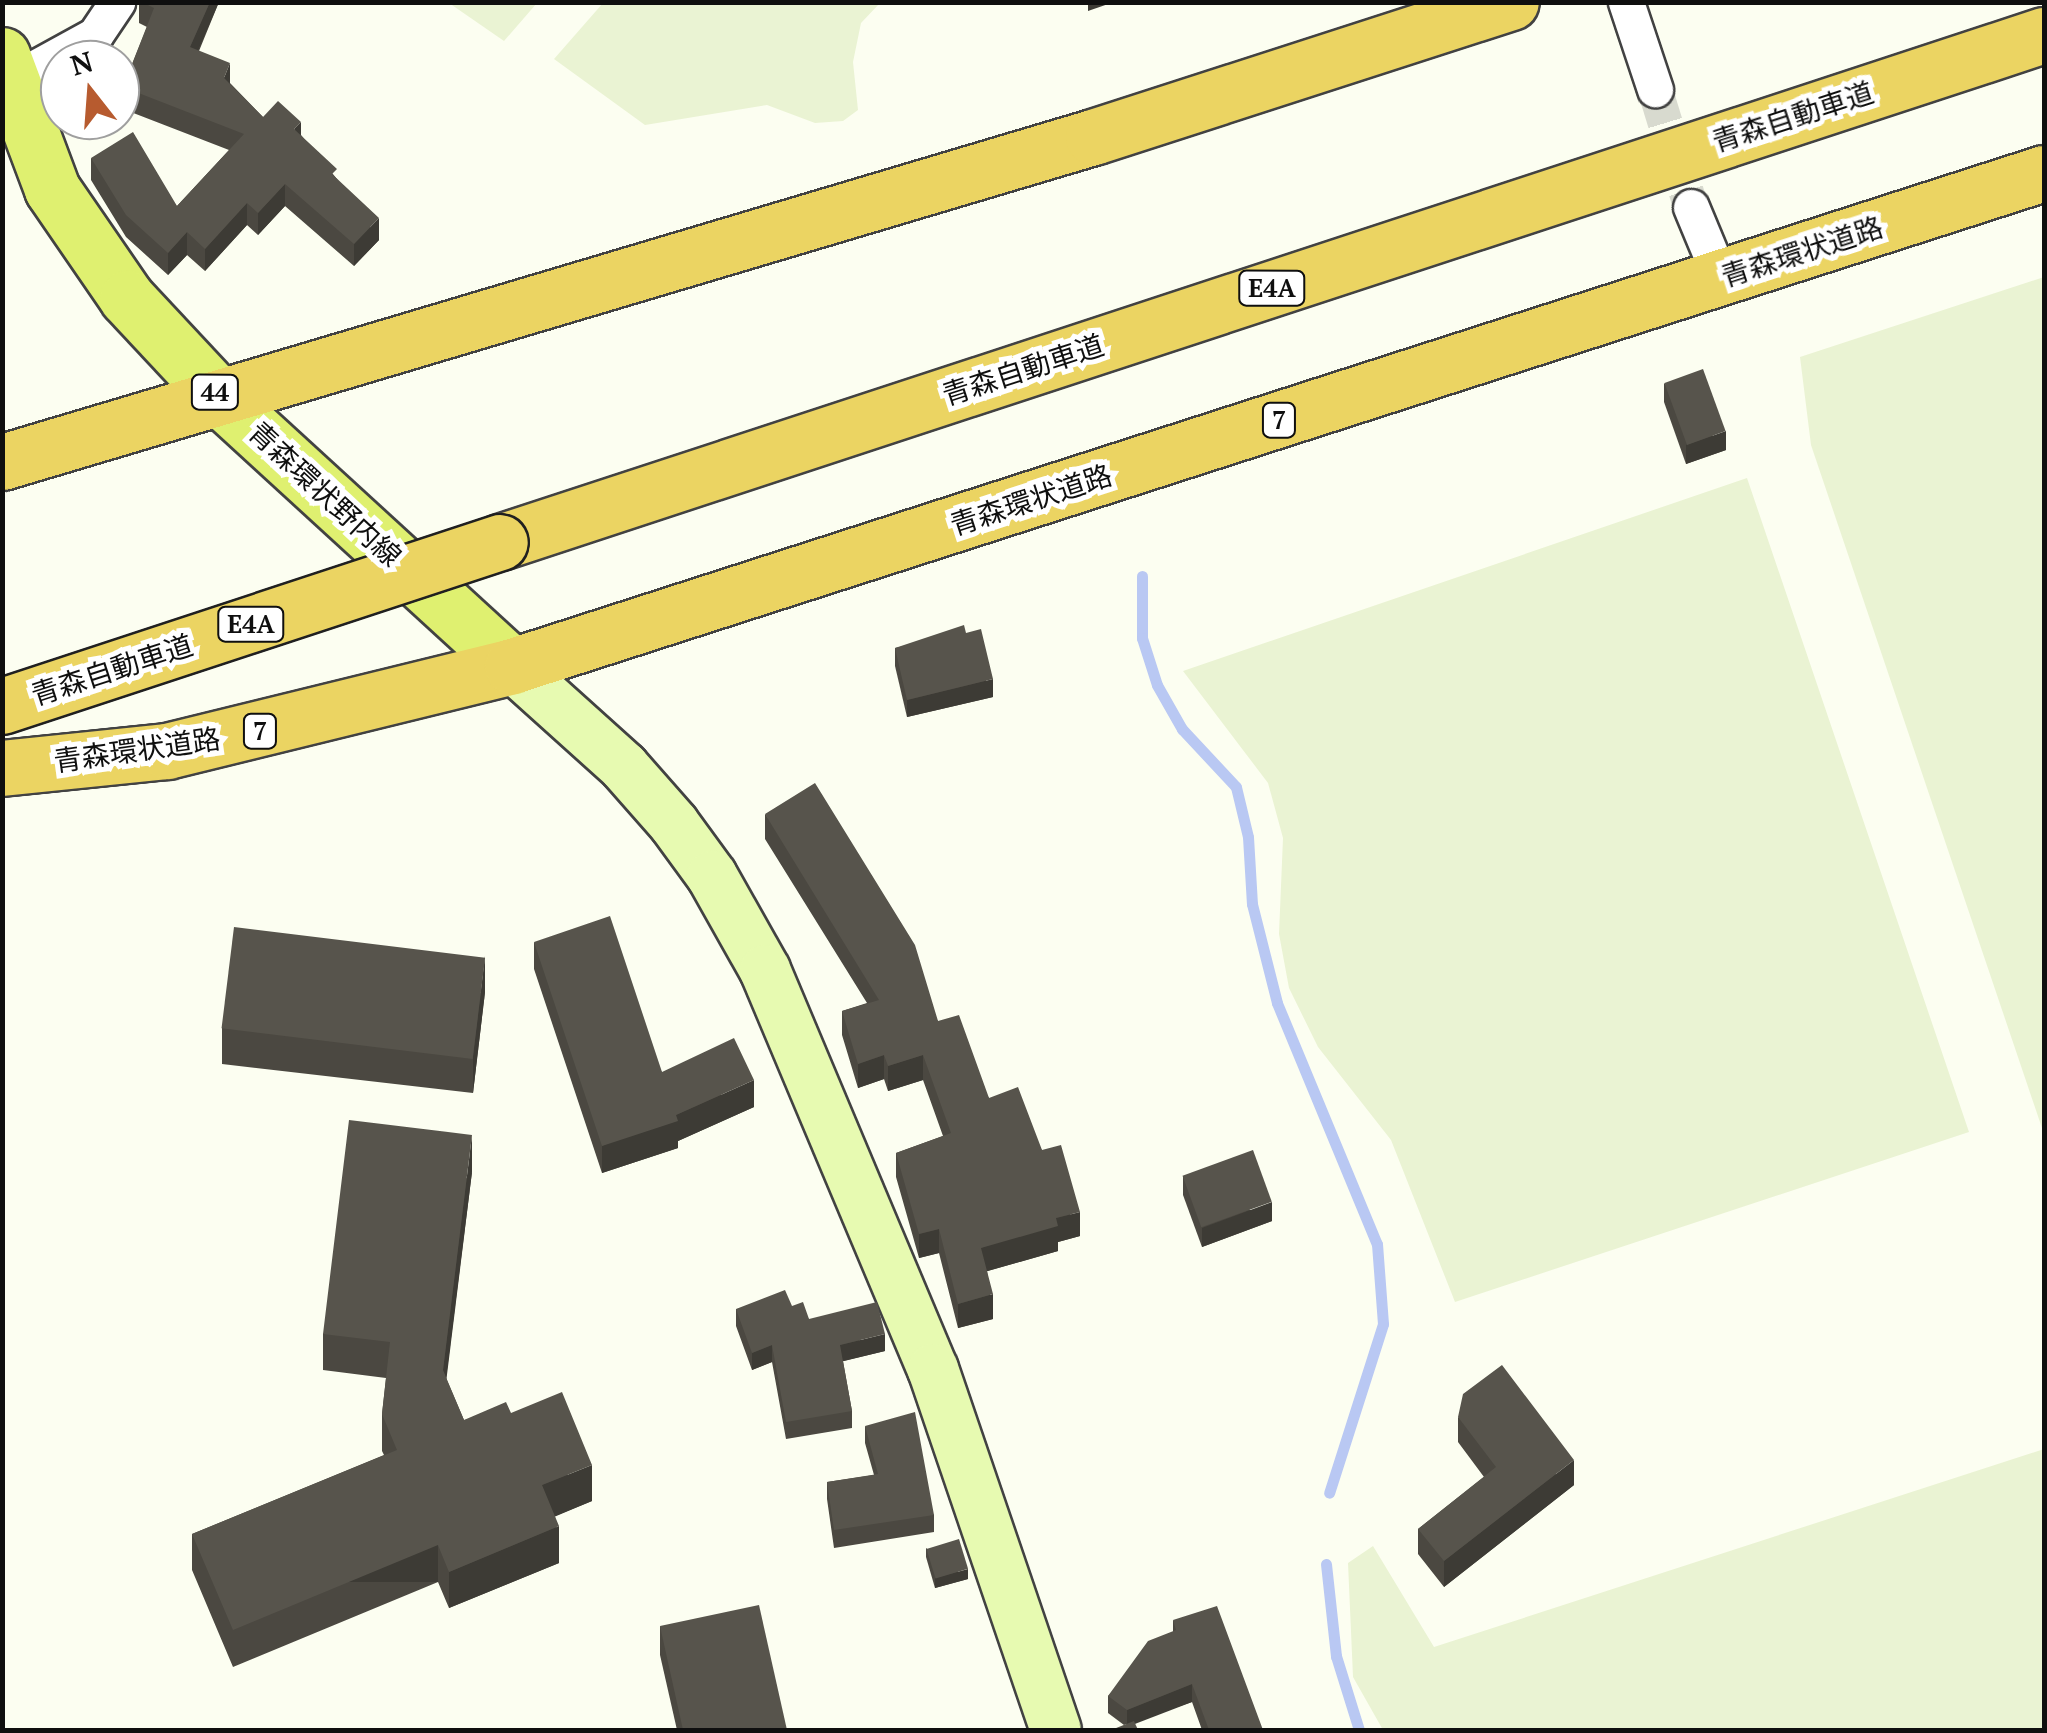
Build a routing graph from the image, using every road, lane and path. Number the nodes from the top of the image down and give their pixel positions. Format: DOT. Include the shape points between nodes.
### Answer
graph roads {
  1 [pos="117,2"];
  2 [pos="1512,2"];
  3 [pos="1626,2"];
  4 [pos="2044,34"];
  5 [pos="6,68"];
  6 [pos="1654,89"];
  7 [pos="2044,173"];
  8 [pos="1692,206"];
  9 [pos="1721,278"];
  10 [pos="222,400"];
  11 [pos="2,462"];
  12 [pos="512,666"];
  13 [pos="2,706"];
  14 [pos="2,768"];
  15 [pos="1056,1730"];
  1 -- 5 [label="street" via="95,35"];
  2 -- 10 [label="highway" via="1093,137"];
  3 -- 6 [label="street"];
  4 -- 13 [label="highway, 青森自動車道 / E4A, bridge"];
  5 -- 10 [label="main road, 青森環状野内線 / 44" via="52,189 78,234"];
  7 -- 9 [label="highway, 青森環状道路 / 7"];
  8 -- 9 [label="street"];
  9 -- 12 [label="highway, 青森環状道路 / 7"];
  10 -- 11 [label="highway"];
  10 -- 12 [label="main road, 青森環状野内線 / 44"];
  12 -- 14 [label="highway, 青森環状道路 / 7" via="167,752"];
  12 -- 15 [label="street" via="624,767 674,824 765,970 934,1369"];
}
